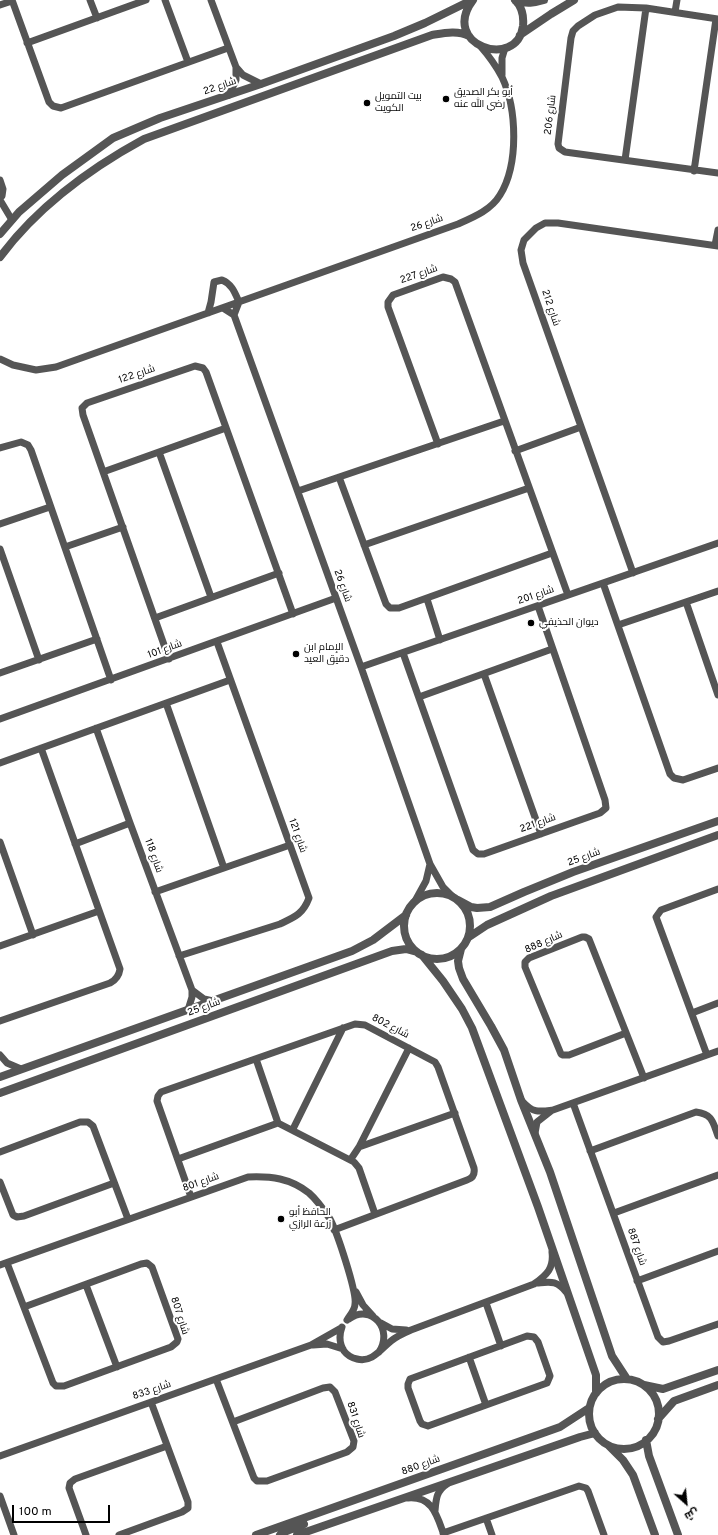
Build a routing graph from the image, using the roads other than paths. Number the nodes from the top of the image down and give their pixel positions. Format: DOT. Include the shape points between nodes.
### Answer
graph roads {
  1 [pos="12,0"];
  2 [pos="90,0"];
  3 [pos="146,0"];
  4 [pos="165,0"];
  5 [pos="211,0"];
  6 [pos="473,0"];
  7 [pos="544,0"];
  8 [pos="574,0"];
  9 [pos="677,0"];
  10 [pos="516,1"];
  11 [pos="0,5"];
  12 [pos="646,8"];
  13 [pos="675,12"];
  14 [pos="97,18"];
  15 [pos="717,19"];
  16 [pos="469,36"];
  17 [pos="518,37"];
  18 [pos="28,44"];
  19 [pos="481,47"];
  20 [pos="228,48"];
  21 [pos="504,48"];
  22 [pos="188,62"];
  23 [pos="236,66"];
  24 [pos="502,77"];
  25 [pos="261,84"];
  26 [pos="229,95"];
  27 [pos="625,160"];
  28 [pos="694,170"];
  29 [pos="718,173"];
  30 [pos="0,180"];
  31 [pos="0,199"];
  32 [pos="12,220"];
  33 [pos="718,230"];
  34 [pos="0,234"];
  35 [pos="717,246"];
  36 [pos="0,257"];
  37 [pos="239,302"];
  38 [pos="223,308"];
  39 [pos="208,313"];
  40 [pos="234,315"];
  41 [pos="0,354"];
  42 [pos="0,359"];
  43 [pos="13,365"];
  44 [pos="504,421"];
  45 [pos="581,427"];
  46 [pos="226,428"];
  47 [pos="438,444"];
  48 [pos="0,448"];
  49 [pos="515,451"];
  50 [pos="159,452"];
  51 [pos="103,472"];
  52 [pos="339,477"];
  53 [pos="529,488"];
  54 [pos="298,491"];
  55 [pos="50,506"];
  56 [pos="0,524"];
  57 [pos="123,527"];
  58 [pos="718,543"];
  59 [pos="364,545"];
  60 [pos="65,547"];
  61 [pos="0,549"];
  62 [pos="552,553"];
  63 [pos="279,573"];
  64 [pos="633,573"];
  65 [pos="603,583"];
  66 [pos="718,591"];
  67 [pos="568,595"];
  68 [pos="211,597"];
  69 [pos="336,598"];
  70 [pos="427,599"];
  71 [pos="686,602"];
  72 [pos="538,606"];
  73 [pos="293,614"];
  74 [pos="155,618"];
  75 [pos="618,625"];
  76 [pos="97,639"];
  77 [pos="440,640"];
  78 [pos="217,642"];
  79 [pos="552,649"];
  80 [pos="403,653"];
  81 [pos="169,659"];
  82 [pos="39,660"];
  83 [pos="361,667"];
  84 [pos="0,674"];
  85 [pos="484,674"];
  86 [pos="111,680"];
  87 [pos="230,680"];
  88 [pos="718,695"];
  89 [pos="419,697"];
  90 [pos="166,703"];
  91 [pos="0,719"];
  92 [pos="96,728"];
  93 [pos="41,748"];
  94 [pos="0,763"];
  95 [pos="718,768"];
  96 [pos="718,821"];
  97 [pos="130,823"];
  98 [pos="541,834"];
  99 [pos="718,835"];
  100 [pos="665,839"];
  101 [pos="0,842"];
  102 [pos="75,844"];
  103 [pos="290,845"];
  104 [pos="430,864"];
  105 [pos="224,868"];
  106 [pos="602,877"];
  107 [pos="718,889"];
  108 [pos="155,892"];
  109 [pos="455,898"];
  110 [pos="415,901"];
  111 [pos="99,911"];
  112 [pos="406,915"];
  113 [pos="33,935"];
  114 [pos="469,937"];
  115 [pos="0,946"];
  116 [pos="461,949"];
  117 [pos="419,954"];
  118 [pos="179,956"];
  119 [pos="192,990"];
  120 [pos="213,1001"];
  121 [pos="718,1003"];
  122 [pos="188,1010"];
  123 [pos="692,1012"];
  124 [pos="0,1021"];
  125 [pos="343,1028"];
  126 [pos="626,1033"];
  127 [pos="409,1048"];
  128 [pos="718,1051"];
  129 [pos="708,1055"];
  130 [pos="0,1058"];
  131 [pos="256,1059"];
  132 [pos="21,1069"];
  133 [pos="0,1077"];
  134 [pos="644,1078"];
  135 [pos="0,1093"];
  136 [pos="521,1100"];
  137 [pos="573,1103"];
  138 [pos="553,1110"];
  139 [pos="455,1114"];
  140 [pos="278,1123"];
  141 [pos="292,1129"];
  142 [pos="535,1133"];
  143 [pos="718,1136"];
  144 [pos="359,1147"];
  145 [pos="590,1151"];
  146 [pos="0,1152"];
  147 [pos="178,1159"];
  148 [pos="351,1159"];
  149 [pos="718,1175"];
  150 [pos="0,1182"];
  151 [pos="114,1183"];
  152 [pos="191,1197"];
  153 [pos="614,1213"];
  154 [pos="375,1214"];
  155 [pos="128,1220"];
  156 [pos="334,1230"];
  157 [pos="552,1248"];
  158 [pos="718,1251"];
  159 [pos="4,1264"];
  160 [pos="637,1281"];
  161 [pos="86,1284"];
  162 [pos="534,1284"];
  163 [pos="353,1287"];
  164 [pos="568,1296"];
  165 [pos="486,1303"];
  166 [pos="24,1307"];
  167 [pos="347,1320"];
  168 [pos="377,1320"];
  169 [pos="718,1324"];
  170 [pos="341,1328"];
  171 [pos="410,1330"];
  172 [pos="311,1345"];
  173 [pos="501,1346"];
  174 [pos="343,1349"];
  175 [pos="379,1352"];
  176 [pos="469,1357"];
  177 [pos="117,1367"];
  178 [pos="718,1370"];
  179 [pos="216,1379"];
  180 [pos="627,1379"];
  181 [pos="644,1385"];
  182 [pos="718,1385"];
  183 [pos="596,1393"];
  184 [pos="151,1402"];
  185 [pos="486,1405"];
  186 [pos="589,1408"];
  187 [pos="658,1419"];
  188 [pos="233,1422"];
  189 [pos="594,1433"];
  190 [pos="646,1440"];
  191 [pos="609,1445"];
  192 [pos="167,1446"];
  193 [pos="0,1456"];
  194 [pos="453,1480"];
  195 [pos="0,1496"];
  196 [pos="402,1498"];
  197 [pos="1,1504"];
  198 [pos="340,1506"];
  199 [pos="435,1511"];
  200 [pos="486,1518"];
  201 [pos="444,1534"];
  202 [pos="14,1535"];
  203 [pos="86,1535"];
  204 [pos="119,1535"];
  205 [pos="256,1535"];
  206 [pos="280,1535"];
  207 [pos="297,1535"];
  208 [pos="492,1535"];
  209 [pos="604,1535"];
  210 [pos="655,1535"];
  211 [pos="678,1535"];
  1 -- 11 [label="street"];
  1 -- 18 [label="street"];
  2 -- 14 [label="street"];
  3 -- 14 [label="street"];
  4 -- 22 [label="street"];
  5 -- 20 [label="street"];
  6 -- 16 [label="street" via="465,16 465,27"];
  6 -- 25 [label="street, شارع 22" via="406,31"];
  7 -- 10 [label="street" via="525,4"];
  8 -- 17 [label="street"];
  9 -- 13 [label="street"];
  10 -- 17 [label="street" via="523,19"];
  12 -- 13 [label="street, شارع 206"];
  12 -- 27 [label="street"];
  12 -- 27 [label="street, شارع 206" via="618,7 606,10 578,26 571,38 559,148 565,152"];
  13 -- 15 [label="street, شارع 206"];
  14 -- 18 [label="street"];
  15 -- 28 [label="street"];
  16 -- 19 [label="street"];
  16 -- 36 [label="street" via="457,32 432,35 144,139 73,183 30,222"];
  17 -- 21 [label="street"];
  18 -- 22 [label="street" via="49,102 61,108"];
  19 -- 21 [label="street" via="492,50"];
  19 -- 24 [label="street, شارع 26"];
  20 -- 22 [label="street"];
  20 -- 23 [label="street"];
  21 -- 24 [label="street, شارع 26"];
  23 -- 25 [label="street" via="243,75"];
  23 -- 26 [label="street" via="236,80"];
  24 -- 37 [label="street, شارع 26" via="511,107 514,146 512,165 506,181 500,195 489,207 458,224"];
  25 -- 26 [label="street, شارع 22"];
  26 -- 32 [label="street, شارع 22" via="160,118 113,138 62,175"];
  27 -- 28 [label="street, شارع 206"];
  28 -- 29 [label="street, شارع 206"];
  30 -- 31 [label="street" via="3,189"];
  31 -- 32 [label="street"];
  32 -- 34 [label="street, شارع 22"];
  33 -- 35 [label="street"];
  35 -- 45 [label="street, شارع 212" via="558,223 540,225 524,240 521,250 523,263"];
  37 -- 38 [label="street, شارع 26"];
  37 -- 39 [label="street" via="228,283 216,281"];
  37 -- 40 [label="street"];
  38 -- 39 [label="street, شارع 26"];
  38 -- 40 [label="street"];
  39 -- 43 [label="street, شارع 26" via="56,367 36,370"];
  40 -- 54 [label="street, شارع 26"];
  41 -- 43 [label="street, شارع 26"];
  42 -- 43 [label="street, شارع 26"];
  44 -- 47 [label="street"];
  44 -- 47 [label="street, شارع 227" via="455,282 443,276 393,295 388,302"];
  44 -- 49 [label="street, شارع 227"];
  45 -- 49 [label="street"];
  45 -- 64 [label="street, شارع 212"];
  46 -- 50 [label="street"];
  46 -- 51 [label="street, شارع 122" via="206,372 200,366 87,403 82,408 83,415"];
  46 -- 63 [label="street, شارع 122"];
  47 -- 52 [label="street"];
  48 -- 55 [label="street" via="21,442 28,445"];
  49 -- 53 [label="street, شارع 227"];
  50 -- 51 [label="street"];
  50 -- 68 [label="street"];
  51 -- 57 [label="street, شارع 122"];
  52 -- 54 [label="street"];
  52 -- 59 [label="street"];
  53 -- 59 [label="street"];
  53 -- 62 [label="street, شارع 227"];
  54 -- 69 [label="street, شارع 26"];
  55 -- 56 [label="street"];
  55 -- 60 [label="street"];
  57 -- 60 [label="street"];
  57 -- 74 [label="street, شارع 122"];
  58 -- 64 [label="street, شارع 201"];
  59 -- 70 [label="street" via="386,604 390,608 399,608"];
  60 -- 76 [label="street"];
  61 -- 82 [label="street"];
  62 -- 67 [label="street, شارع 227"];
  62 -- 70 [label="street"];
  63 -- 68 [label="street"];
  63 -- 73 [label="street, شارع 122"];
  64 -- 65 [label="street, شارع 201"];
  65 -- 67 [label="street, شارع 201"];
  65 -- 75 [label="street"];
  66 -- 71 [label="street"];
  67 -- 72 [label="street, شارع 201"];
  68 -- 74 [label="street"];
  69 -- 73 [label="street, شارع 101"];
  69 -- 83 [label="street, شارع 26"];
  70 -- 77 [label="street"];
  71 -- 75 [label="street"];
  71 -- 88 [label="street"];
  72 -- 77 [label="street, شارع 201"];
  72 -- 79 [label="street, شارع 221"];
  73 -- 78 [label="street, شارع 101"];
  74 -- 81 [label="street, شارع 122"];
  75 -- 95 [label="street" via="670,774 683,780"];
  76 -- 82 [label="street"];
  76 -- 86 [label="street"];
  77 -- 80 [label="street, شارع 201"];
  78 -- 81 [label="street, شارع 101"];
  78 -- 87 [label="street, شارع 121"];
  79 -- 85 [label="street"];
  79 -- 98 [label="street, شارع 221" via="606,808 600,813"];
  80 -- 83 [label="street, شارع 201"];
  80 -- 89 [label="street, شارع 221"];
  81 -- 86 [label="street, شارع 101"];
  82 -- 84 [label="street"];
  83 -- 104 [label="street, شارع 26"];
  85 -- 89 [label="street"];
  85 -- 98 [label="street"];
  86 -- 91 [label="street, شارع 101"];
  87 -- 90 [label="street"];
  87 -- 103 [label="street, شارع 121"];
  89 -- 98 [label="street, شارع 221" via="475,853 484,854"];
  90 -- 92 [label="street"];
  90 -- 105 [label="street"];
  92 -- 93 [label="street"];
  92 -- 97 [label="street, شارع 118"];
  93 -- 94 [label="street"];
  93 -- 102 [label="street"];
  96 -- 100 [label="street, شارع 25"];
  97 -- 102 [label="street"];
  97 -- 108 [label="street, شارع 118"];
  99 -- 106 [label="street"];
  100 -- 106 [label="street" via="669,843 667,849 608,870"];
  100 -- 109 [label="street, شارع 25" via="573,872 490,908 477,908"];
  101 -- 113 [label="street"];
  102 -- 111 [label="street"];
  103 -- 105 [label="street"];
  103 -- 118 [label="street, شارع 121" via="309,898 305,909 294,918 280,924"];
  104 -- 109 [label="street, شارع 26" via="443,887"];
  104 -- 110 [label="street" via="426,881"];
  105 -- 108 [label="street"];
  106 -- 114 [label="street" via="551,896 487,925"];
  107 -- 123 [label="street" via="661,910 656,917"];
  108 -- 118 [label="street, شارع 118"];
  109 -- 110 [label="street" via="443,893 433,893"];
  109 -- 114 [label="street" via="467,911 471,924"];
  110 -- 112 [label="street"];
  111 -- 113 [label="street"];
  111 -- 124 [label="street" via="120,969 117,978 110,983"];
  112 -- 117 [label="street" via="405,935"];
  112 -- 120 [label="street, شارع 25" via="373,940 352,951"];
  113 -- 115 [label="street"];
  114 -- 116 [label="street"];
  116 -- 117 [label="street" via="449,957 436,959"];
  116 -- 136 [label="street" via="458,961 463,979 504,1050"];
  117 -- 135 [label="street, شارع 25" via="406,949 392,951"];
  117 -- 157 [label="street" via="443,981 472,1028"];
  118 -- 119 [label="street, شارع 118"];
  119 -- 120 [label="street" via="204,999"];
  119 -- 122 [label="street"];
  120 -- 122 [label="street, شارع 25"];
  121 -- 123 [label="street"];
  122 -- 132 [label="street, شارع 25"];
  123 -- 129 [label="street"];
  125 -- 127 [label="street, شارع 802" via="355,1024 365,1025"];
  125 -- 131 [label="street, شارع 802"];
  125 -- 141 [label="street"];
  126 -- 126 [label="street, شارع 888" via="588,938 582,937 529,958 525,962 561,1054 569,1055"];
  126 -- 134 [label="street, شارع 888"];
  127 -- 139 [label="street, شارع 802" via="435,1062"];
  127 -- 144 [label="street"];
  128 -- 129 [label="street"];
  129 -- 134 [label="street"];
  130 -- 132 [label="street"];
  131 -- 140 [label="street"];
  131 -- 147 [label="street, شارع 802" via="161,1092 157,1101"];
  132 -- 133 [label="street, شارع 25"];
  134 -- 137 [label="street"];
  136 -- 138 [label="street" via="530,1109 540,1112"];
  136 -- 142 [label="street"];
  137 -- 138 [label="street"];
  137 -- 145 [label="street, شارع 887"];
  138 -- 142 [label="street" via="537,1122"];
  139 -- 144 [label="street"];
  139 -- 154 [label="street, شارع 802" via="474,1168 473,1176"];
  140 -- 141 [label="street"];
  140 -- 147 [label="street"];
  141 -- 148 [label="street"];
  142 -- 180 [label="street" via="612,1356"];
  143 -- 145 [label="street" via="710,1117 705,1113 696,1112"];
  144 -- 148 [label="street"];
  145 -- 153 [label="street, شارع 887"];
  146 -- 151 [label="street" via="80,1122 88,1122 93,1126"];
  147 -- 152 [label="street, شارع 802"];
  148 -- 154 [label="street" via="359,1168"];
  149 -- 153 [label="street"];
  150 -- 151 [label="street" via="13,1215 17,1217"];
  151 -- 155 [label="street"];
  152 -- 155 [label="street, شارع 801"];
  152 -- 156 [label="street, شارع 801" via="248,1177 271,1176 291,1182 308,1193 320,1205"];
  153 -- 160 [label="street, شارع 887"];
  154 -- 156 [label="street, شارع 802"];
  155 -- 159 [label="street, شارع 801"];
  156 -- 163 [label="street, شارع 801"];
  157 -- 162 [label="street" via="552,1267"];
  157 -- 164 [label="street"];
  158 -- 160 [label="street"];
  159 -- 166 [label="street, شارع 807"];
  160 -- 169 [label="street, شارع 887" via="658,1338 663,1342"];
  161 -- 166 [label="street, شارع 807"];
  161 -- 177 [label="street"];
  161 -- 177 [label="street, شارع 807" via="141,1264 147,1263 152,1267 177,1342 171,1347"];
  162 -- 164 [label="street" via="552,1282 561,1286"];
  162 -- 165 [label="street"];
  163 -- 167 [label="street, شارع 801" via="355,1307"];
  163 -- 168 [label="street, شارع 801" via="363,1305"];
  164 -- 183 [label="street" via="596,1376"];
  165 -- 171 [label="street"];
  165 -- 173 [label="street"];
  166 -- 177 [label="street, شارع 807" via="56,1386 64,1386"];
  167 -- 168 [label="street" via="361,1314"];
  167 -- 170 [label="street"];
  168 -- 171 [label="street" via="398,1331"];
  168 -- 175 [label="street" via="385,1337"];
  170 -- 172 [label="street, شارع 833"];
  170 -- 174 [label="street" via="340,1342"];
  171 -- 175 [label="street"];
  172 -- 174 [label="street, شارع 833" via="327,1344"];
  172 -- 179 [label="street, شارع 833"];
  173 -- 176 [label="street"];
  173 -- 185 [label="street" via="527,1336 534,1337 550,1379 544,1385"];
  174 -- 175 [label="street" via="350,1356 360,1360 371,1358"];
  176 -- 185 [label="street"];
  176 -- 185 [label="street" via="414,1377 408,1382 408,1388 420,1421 426,1426"];
  178 -- 181 [label="street" via="663,1389"];
  179 -- 184 [label="street, شارع 833"];
  179 -- 188 [label="street, شارع 831"];
  180 -- 181 [label="street"];
  180 -- 183 [label="street" via="610,1382"];
  181 -- 187 [label="street" via="656,1400"];
  182 -- 187 [label="street" via="674,1401"];
  183 -- 186 [label="street"];
  184 -- 192 [label="street"];
  184 -- 193 [label="street, شارع 833"];
  186 -- 189 [label="street"];
  186 -- 198 [label="street, شارع 880" via="560,1427"];
  187 -- 190 [label="street"];
  188 -- 188 [label="street, شارع 831" via="254,1478 262,1482 347,1452 353,1447 354,1441 335,1392 330,1387"];
  189 -- 191 [label="street"];
  189 -- 194 [label="street"];
  190 -- 191 [label="street" via="628,1448"];
  190 -- 211 [label="street" via="649,1456"];
  191 -- 210 [label="street" via="633,1475"];
  192 -- 203 [label="street" via="70,1483 69,1488"];
  192 -- 204 [label="street" via="188,1508"];
  194 -- 196 [label="street"];
  194 -- 199 [label="street" via="438,1492"];
  195 -- 197 [label="street"];
  196 -- 199 [label="street" via="423,1499"];
  196 -- 207 [label="street"];
  197 -- 202 [label="street"];
  198 -- 205 [label="street, شارع 880"];
  198 -- 206 [label="street" via="329,1514"];
  199 -- 201 [label="street"];
  200 -- 201 [label="street"];
  200 -- 208 [label="street"];
  200 -- 209 [label="street" via="580,1486 588,1491"];
}
